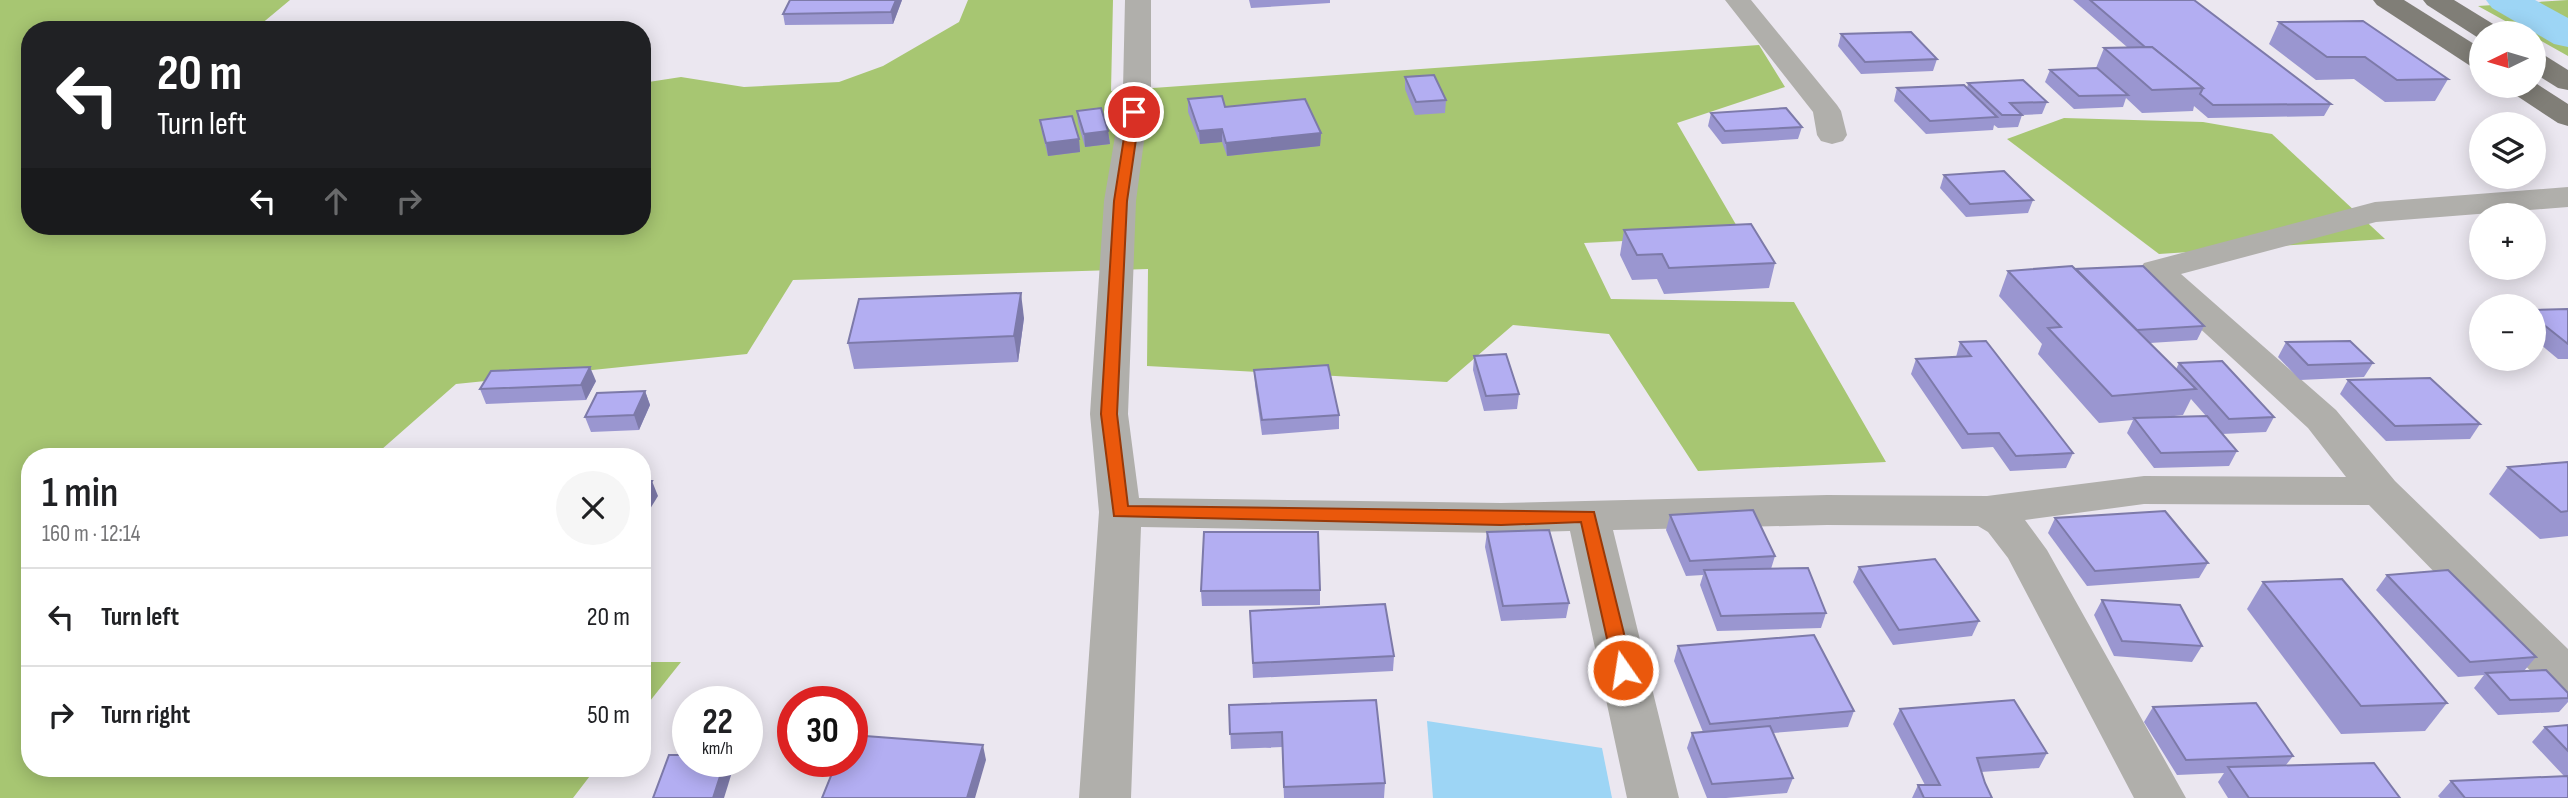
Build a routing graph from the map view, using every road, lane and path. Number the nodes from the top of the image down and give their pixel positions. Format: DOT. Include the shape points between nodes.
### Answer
graph roads {
  1 [pos="1138,0"];
  2 [pos="1738,0"];
  3 [pos="2386,0"];
  4 [pos="2436,0"];
  5 [pos="2470,21"];
  6 [pos="2469,53"];
  7 [pos="2546,68"];
  8 [pos="2568,82"];
  9 [pos="2539,98"];
  10 [pos="2568,117"];
  11 [pos="1832,135"];
  12 [pos="2568,197"];
  13 [pos="2381,491"];
  14 [pos="1987,511"];
  15 [pos="1120,512"];
  16 [pos="1588,516"];
  17 [pos="2568,680"];
  18 [pos="1105,798"];
  19 [pos="1653,798"];
  20 [pos="2160,798"];
  1 -- 15 [label="street" via="1137,89 1121,201 1109,414"];
  2 -- 11 [label="street" via="1827,111"];
  3 -- 6 [label="main road"];
  4 -- 5 [label="main road"];
  7 -- 8 [label="main road"];
  9 -- 10 [label="main road"];
  12 -- 13 [label="street" via="2375,212 2156,270 2322,419"];
  13 -- 14 [label="street" via="2144,490"];
  13 -- 17 [label="street"];
  14 -- 16 [label="street"];
  14 -- 20 [label="street" via="2003,522 2025,550"];
  15 -- 16 [label="street" via="1501,519"];
  15 -- 18 [label="street"];
  16 -- 19 [label="street"];
}
